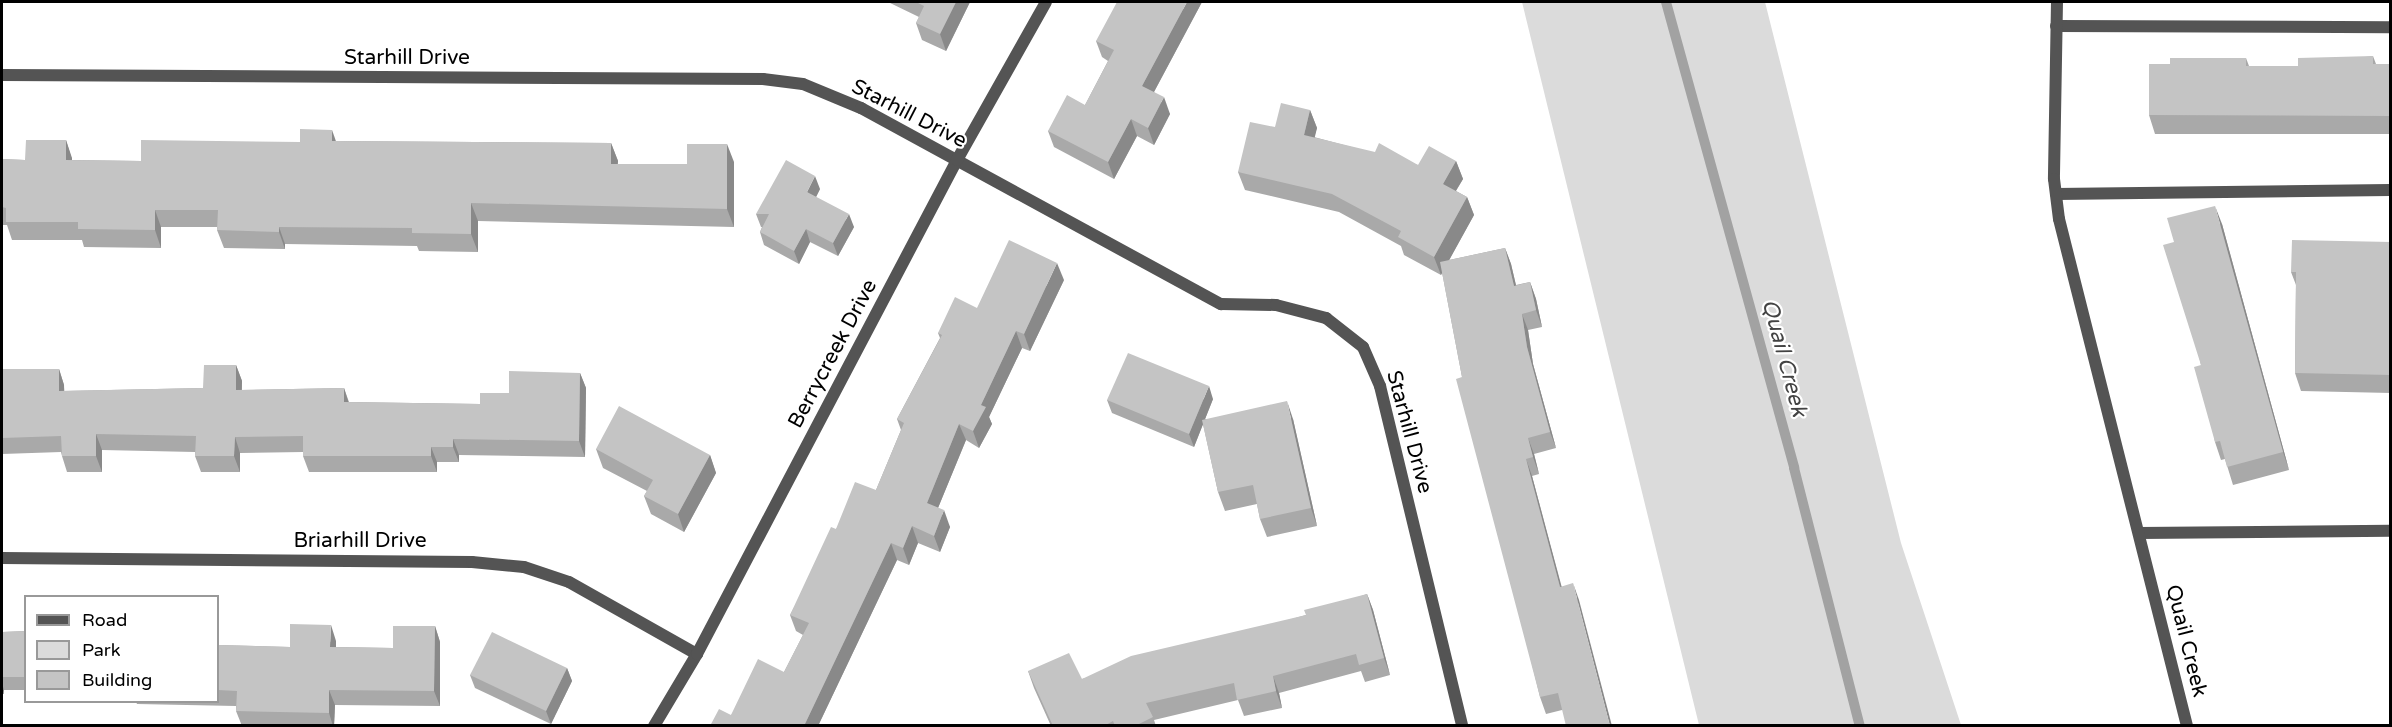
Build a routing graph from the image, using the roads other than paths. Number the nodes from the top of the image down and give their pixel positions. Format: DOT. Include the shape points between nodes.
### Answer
graph roads {
  1 [pos="1046,2"];
  2 [pos="2057,2"];
  3 [pos="2056,26"];
  4 [pos="2391,27"];
  5 [pos="2,75"];
  6 [pos="957,160"];
  7 [pos="2391,190"];
  8 [pos="2056,194"];
  9 [pos="2391,531"];
  10 [pos="2139,533"];
  11 [pos="2,558"];
  12 [pos="697,654"];
  13 [pos="654,726"];
  14 [pos="1462,726"];
  15 [pos="2187,726"];
  1 -- 6 [label="street, Berrycreek Drive"];
  2 -- 3 [label="street, Quail Creek"];
  3 -- 4 [label="street"];
  3 -- 8 [label="street, Quail Creek"];
  5 -- 6 [label="street, Starhill Drive" via="763,79 813,88 861,108"];
  6 -- 12 [label="street, Berrycreek Drive"];
  6 -- 14 [label="street, Starhill Drive" via="1221,304 1276,305 1326,318 1363,347 1380,386"];
  7 -- 8 [label="street"];
  8 -- 10 [label="street, Quail Creek"];
  9 -- 10 [label="street"];
  10 -- 15 [label="street, Quail Creek"];
  11 -- 12 [label="street, Briarhill Drive" via="472,562 524,567 569,582"];
  12 -- 13 [label="street, Berrycreek Drive"];
}
